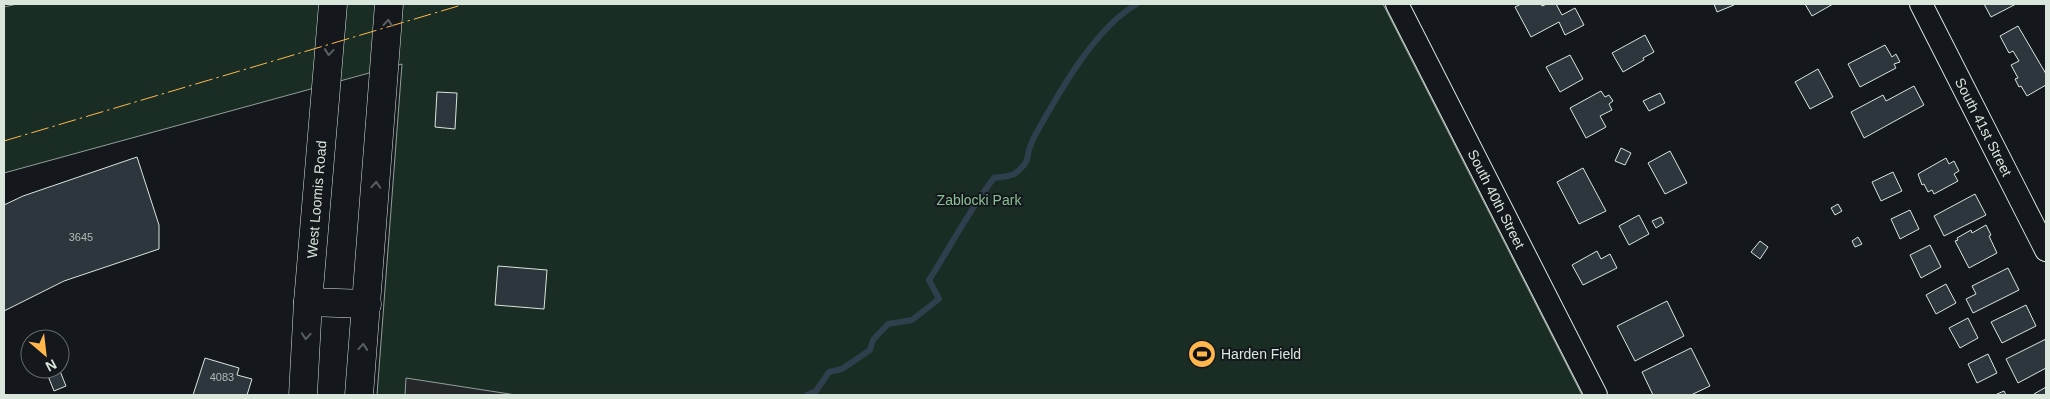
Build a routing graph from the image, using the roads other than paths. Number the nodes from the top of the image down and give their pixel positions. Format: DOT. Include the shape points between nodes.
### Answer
graph roads {
  1 [pos="333,4"];
  2 [pos="389,4"];
  3 [pos="1397,4"];
  4 [pos="1921,4"];
  5 [pos="2046,250"];
  6 [pos="308,302"];
  7 [pos="367,304"];
  8 [pos="303,395"];
  9 [pos="359,395"];
  10 [pos="1596,395"];
  1 -- 6 [label="main road, West Loomis Road, one-way"];
  7 -- 2 [label="main road, one-way"];
  3 -- 10 [label="street, South 40th Street"];
  4 -- 5 [label="street, South 41st Street"];
  6 -- 7 [label="main road"];
  6 -- 8 [label="main road, West Loomis Road, one-way"];
  9 -- 7 [label="main road, one-way"];
}
